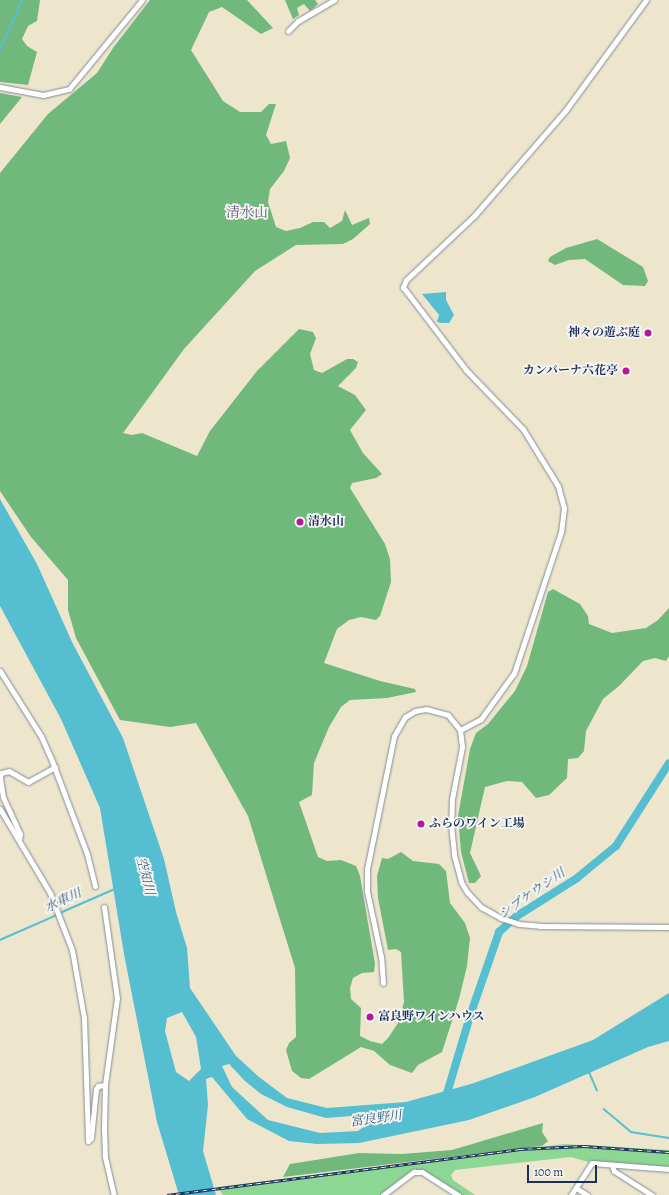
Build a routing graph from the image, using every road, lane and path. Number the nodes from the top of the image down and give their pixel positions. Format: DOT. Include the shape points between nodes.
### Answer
graph roads {
  1 [pos="142,0"];
  2 [pos="334,0"];
  3 [pos="646,0"];
  4 [pos="288,31"];
  5 [pos="0,87"];
  6 [pos="0,671"];
  7 [pos="460,730"];
  8 [pos="54,767"];
  9 [pos="0,778"];
  10 [pos="0,810"];
  11 [pos="19,840"];
  12 [pos="95,886"];
  13 [pos="104,907"];
  14 [pos="669,926"];
  15 [pos="383,983"];
  16 [pos="105,1085"];
  17 [pos="612,1165"];
  18 [pos="669,1169"];
  19 [pos="576,1188"];
  20 [pos="114,1195"];
  21 [pos="383,1195"];
  22 [pos="458,1195"];
  23 [pos="571,1195"];
  24 [pos="587,1195"];
  25 [pos="652,1195"];
  1 -- 5 [label="street" via="69,89 45,94"];
  2 -- 4 [label="street" via="298,21"];
  3 -- 7 [label="street" via="565,111 475,215 403,284 409,296 454,355 523,429 558,486 564,508 561,532 514,672 481,719"];
  6 -- 8 [label="street" via="41,736"];
  7 -- 14 [label="street" via="462,747 451,809 454,855 467,892 482,907 494,915 529,925"];
  7 -- 15 [label="street" via="448,715 426,709 415,711 405,717 394,736 366,869 367,891 381,953"];
  8 -- 9 [label="street" via="28,782 9,771 2,773"];
  8 -- 12 [label="street" via="87,854"];
  9 -- 11 [label="street" via="3,797 20,834"];
  10 -- 11 [label="street"];
  11 -- 16 [label="street" via="56,908 76,970 86,1032 88,1141 91,1138 96,1089"];
  13 -- 16 [label="street" via="117,998"];
  16 -- 20 [label="street" via="105,1157"];
  17 -- 18 [label="street"];
  17 -- 19 [label="street" via="592,1163"];
  17 -- 25 [label="street" via="614,1171"];
  19 -- 23 [label="street"];
  19 -- 24 [label="street"];
  21 -- 22 [label="street" via="410,1174 422,1172"];
}
